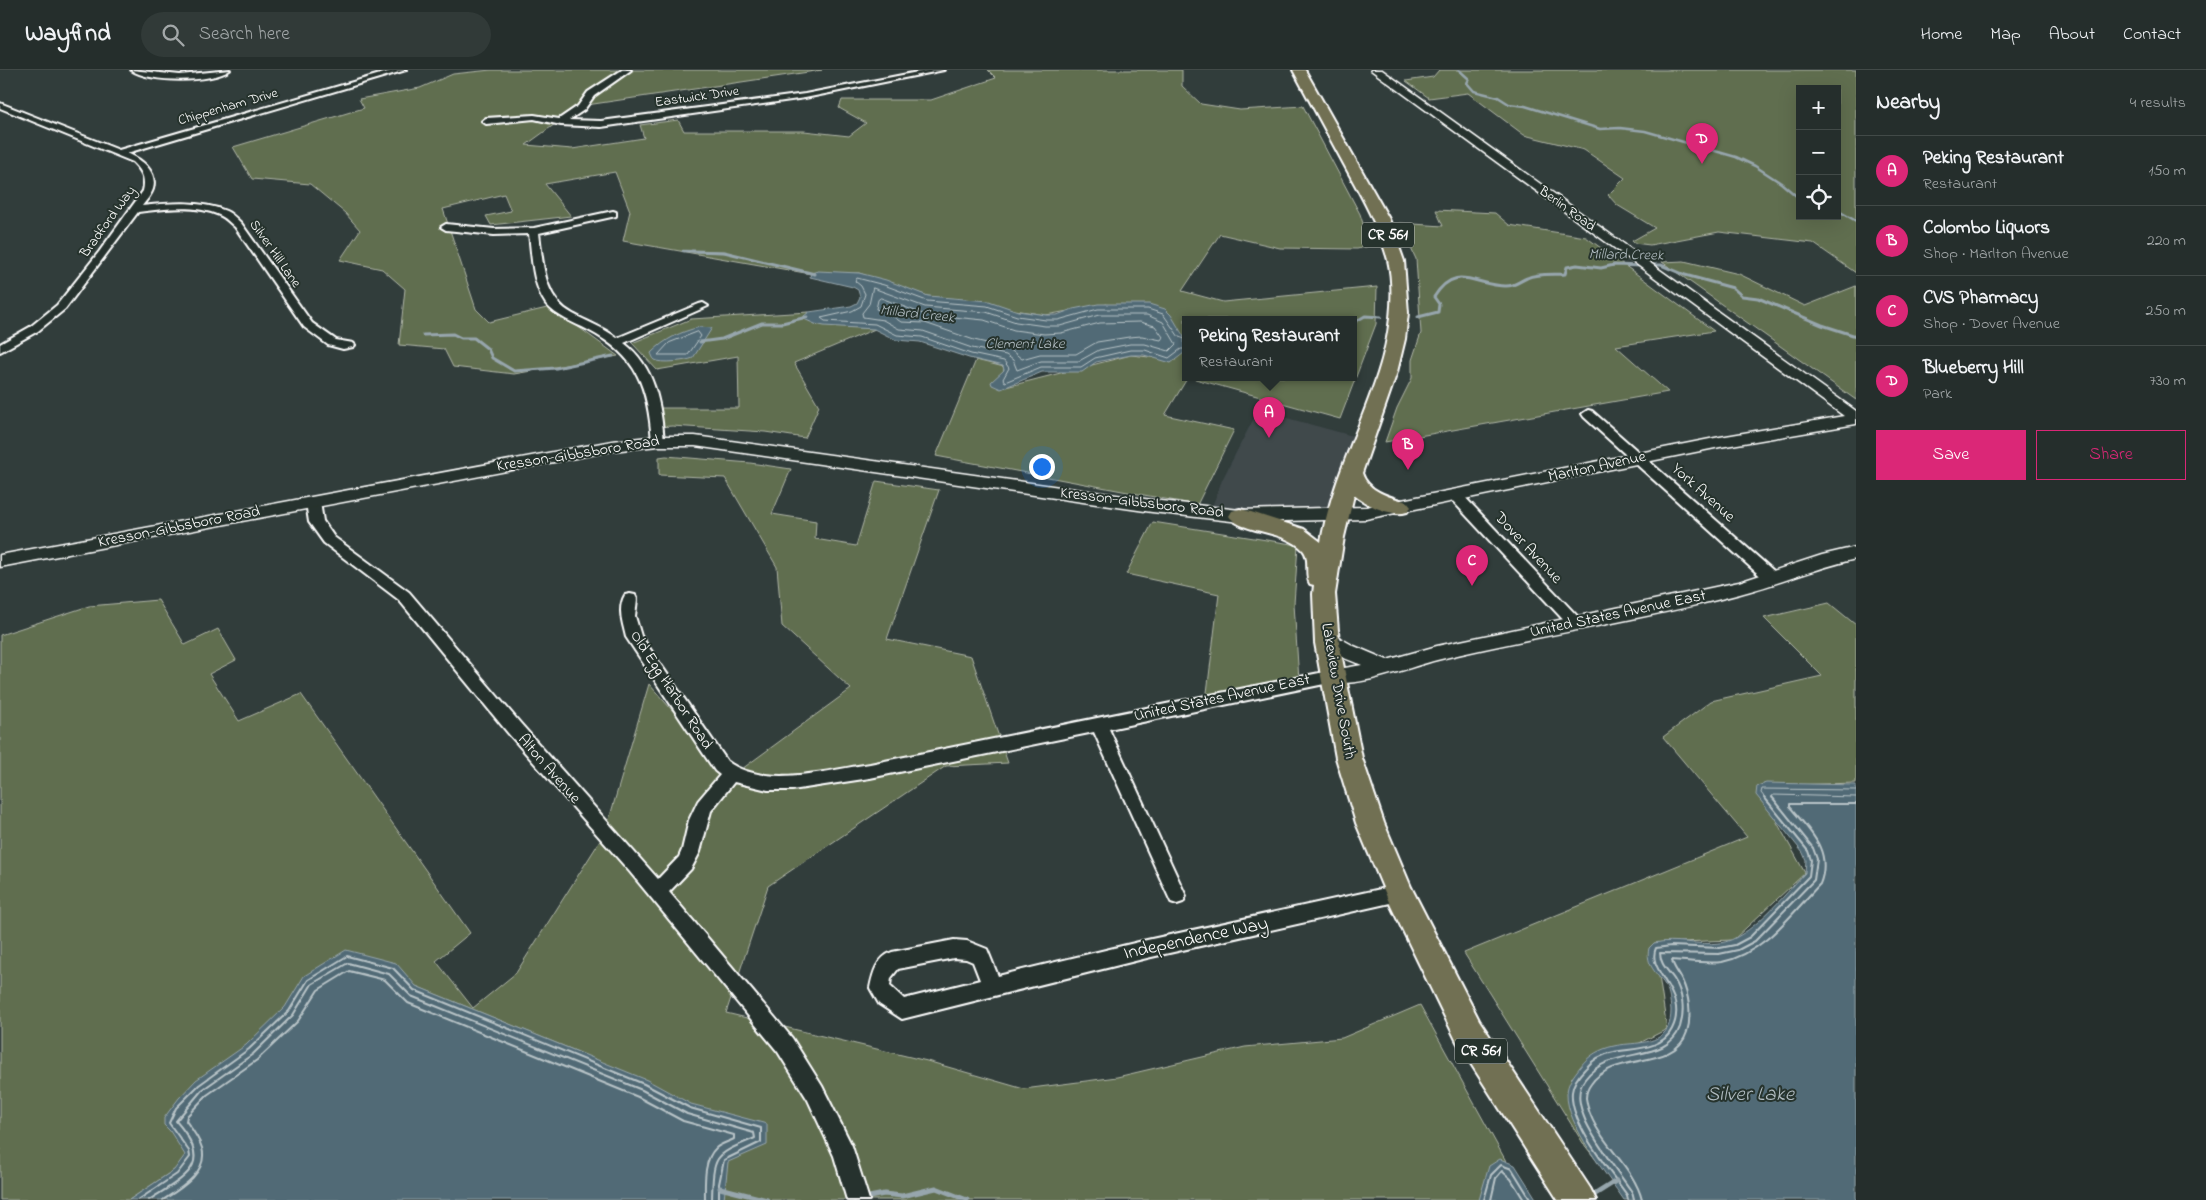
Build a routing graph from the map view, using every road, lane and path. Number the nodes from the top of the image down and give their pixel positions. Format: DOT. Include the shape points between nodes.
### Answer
graph roads {
  1 [pos="135,70"];
  2 [pos="226,70"];
  3 [pos="402,70"];
  4 [pos="627,70"];
  5 [pos="940,70"];
  6 [pos="1299,70"];
  7 [pos="1376,70"];
  8 [pos="0,106"];
  9 [pos="486,121"];
  10 [pos="561,122"];
  11 [pos="118,153"];
  12 [pos="134,210"];
  13 [pos="613,214"];
  14 [pos="446,227"];
  15 [pos="534,230"];
  16 [pos="1645,266"];
  17 [pos="703,306"];
  18 [pos="617,342"];
  19 [pos="349,345"];
  20 [pos="0,349"];
  21 [pos="1588,414"];
  22 [pos="1856,419"];
  23 [pos="658,440"];
  24 [pos="1638,458"];
  25 [pos="1352,472"];
  26 [pos="1456,496"];
  27 [pos="313,502"];
  28 [pos="1400,507"];
  29 [pos="1339,514"];
  30 [pos="1240,516"];
  31 [pos="1856,553"];
  32 [pos="0,561"];
  33 [pos="1772,578"];
  34 [pos="1324,594"];
  35 [pos="630,599"];
  36 [pos="1575,623"];
  37 [pos="1326,638"];
  38 [pos="1384,667"];
  39 [pos="1334,676"];
  40 [pos="1099,724"];
  41 [pos="731,774"];
  42 [pos="658,892"];
  43 [pos="1399,893"];
  44 [pos="1177,896"];
  45 [pos="993,987"];
  46 [pos="858,1200"];
  47 [pos="1578,1200"];
  1 -- 2 [label="street" via="170,78"];
  3 -- 11 [label="street, Chippenham Drive"];
  4 -- 10 [label="street" via="591,94 580,108"];
  5 -- 10 [label="street, Eastwick Drive" via="878,79 806,96 610,122"];
  6 -- 25 [label="main road, Lakeview Drive South / CR 561" via="1381,219 1392,247 1398,277 1399,313 1394,348"];
  7 -- 16 [label="street, Berlin Road"];
  8 -- 11 [label="street, Bradford Way"];
  9 -- 10 [label="street, Eastwick Drive" via="529,117"];
  11 -- 12 [label="street, Bradford Way" via="136,160 149,177 148,191"];
  12 -- 19 [label="street, Silver Hill Lane" via="184,206 223,214 238,225 308,326 333,343"];
  12 -- 20 [label="street, Bradford Way" via="61,307 34,329"];
  13 -- 15 [label="street"];
  14 -- 15 [label="street" via="494,232"];
  15 -- 18 [label="street" via="539,268 550,302 566,315"];
  16 -- 22 [label="street, Berlin Road"];
  17 -- 18 [label="street"];
  18 -- 23 [label="street" via="633,357 651,388"];
  21 -- 24 [label="street, York Avenue"];
  22 -- 24 [label="street, Marlton Avenue"];
  23 -- 27 [label="street, Kresson-Gibbsboro Road" via="496,466"];
  23 -- 30 [label="street, Kresson-Gibbsboro Road" via="695,441"];
  24 -- 26 [label="street, Marlton Avenue"];
  24 -- 33 [label="street, York Avenue"];
  25 -- 28 [label="main road" via="1359,486 1373,498"];
  25 -- 29 [label="main road, Lakeview Drive South / CR 561"];
  26 -- 28 [label="street, Marlton Avenue"];
  26 -- 36 [label="street, Dover Avenue"];
  27 -- 32 [label="street, Kresson-Gibbsboro Road"];
  27 -- 42 [label="street, Alton Avenue" via="321,531 404,596"];
  28 -- 29 [label="street, Marlton Avenue"];
  29 -- 30 [label="street, Kresson-Gibbsboro Road"];
  29 -- 34 [label="main road, Lakeview Drive South / CR 561"];
  30 -- 34 [label="main road" via="1282,528 1312,546 1318,555 1318,579"];
  31 -- 33 [label="street, United States Avenue East"];
  33 -- 36 [label="street, United States Avenue East" via="1740,588"];
  34 -- 37 [label="main road, Lakeview Drive South / CR 561"];
  35 -- 41 [label="street, Old Egg Harbor Road" via="628,616 634,637 720,766"];
  36 -- 38 [label="street, United States Avenue East"];
  37 -- 38 [label="street"];
  37 -- 39 [label="main road, Lakeview Drive South / CR 561"];
  38 -- 39 [label="street, United States Avenue East" via="1371,672"];
  39 -- 40 [label="street, United States Avenue East"];
  39 -- 43 [label="main road, Lakeview Drive South / CR 561" via="1349,758 1370,823"];
  40 -- 41 [label="street, United States Avenue East" via="870,771 792,783 768,784"];
  40 -- 44 [label="street"];
  41 -- 42 [label="street" via="704,806 685,863"];
  42 -- 46 [label="street, Alton Avenue" via="785,1044 815,1093 844,1154"];
  43 -- 45 [label="street, Independence Way"];
  43 -- 47 [label="main road, Lakeview Drive South / CR 561" via="1468,1030"];
  45 -- 45 [label="street, Independence Way" via="902,1009 880,988 882,975 892,960 954,949 980,956"];
}
